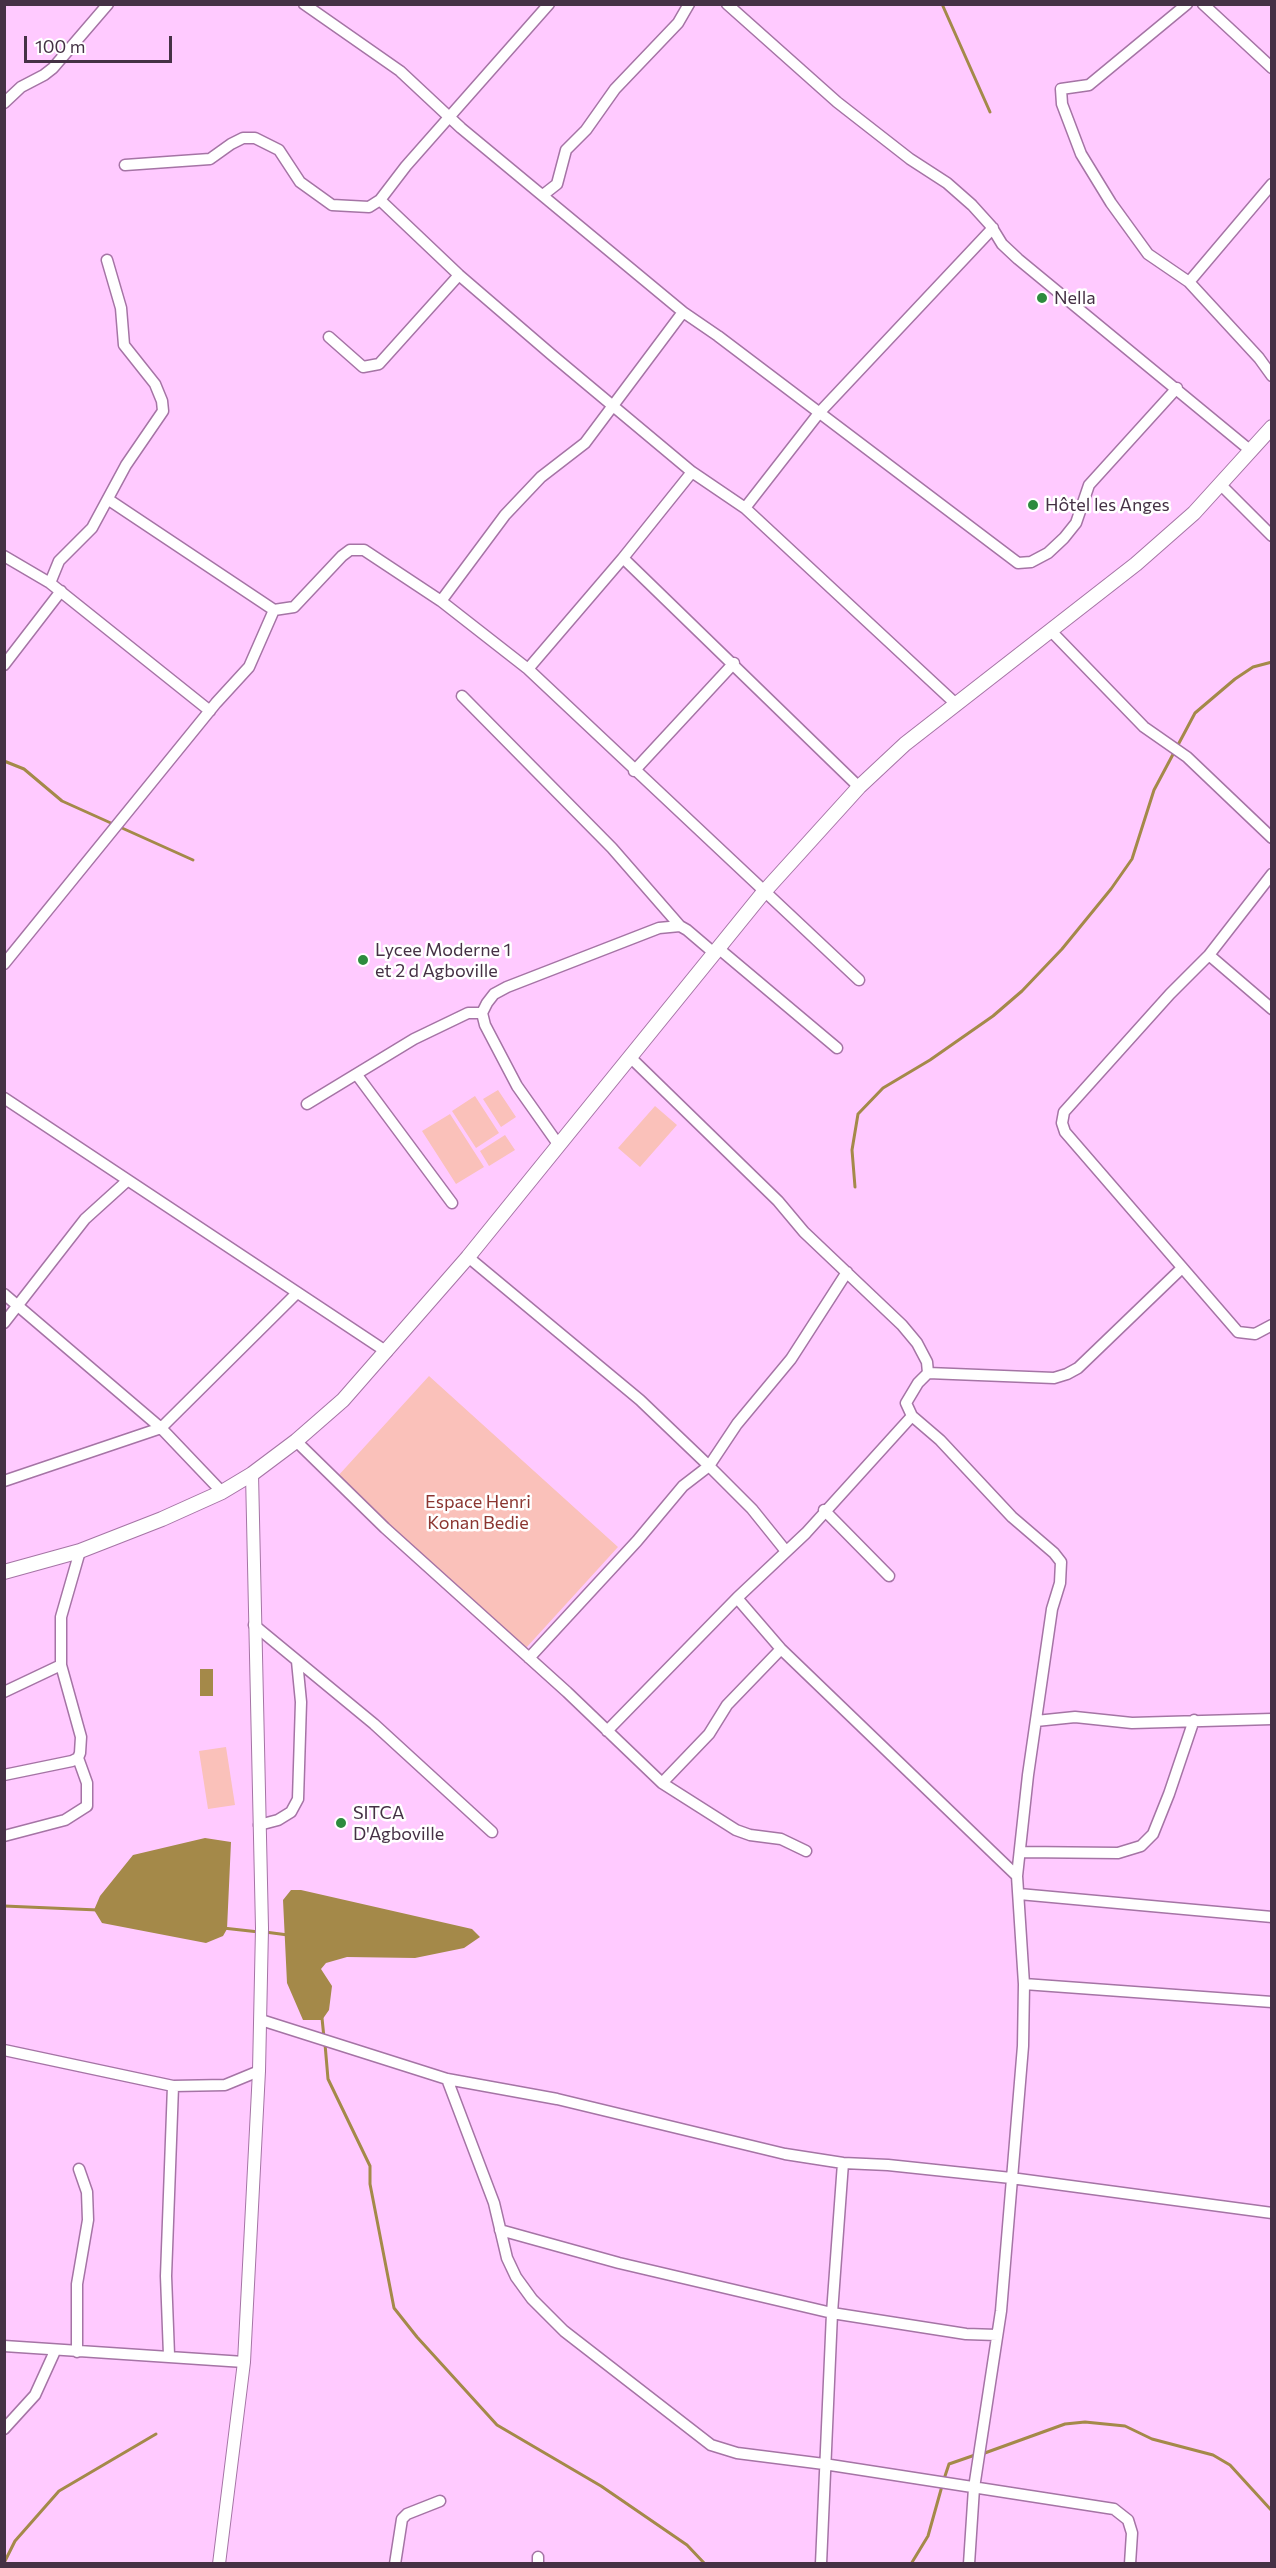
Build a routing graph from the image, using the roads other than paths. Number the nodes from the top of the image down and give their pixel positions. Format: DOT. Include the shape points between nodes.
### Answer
graph roads {
  1 [pos="108,4"];
  2 [pos="304,4"];
  3 [pos="549,4"];
  4 [pos="689,4"];
  5 [pos="728,4"];
  6 [pos="1187,4"];
  7 [pos="1203,4"];
  8 [pos="1272,68"];
  9 [pos="4,103"];
  10 [pos="451,118"];
  11 [pos="125,165"];
  12 [pos="1272,184"];
  13 [pos="543,195"];
  14 [pos="380,200"];
  15 [pos="993,228"];
  16 [pos="107,260"];
  17 [pos="459,275"];
  18 [pos="1189,282"];
  19 [pos="683,312"];
  20 [pos="329,337"];
  21 [pos="1272,376"];
  22 [pos="1177,388"];
  23 [pos="615,405"];
  24 [pos="819,413"];
  25 [pos="1272,427"];
  26 [pos="1251,451"];
  27 [pos="692,472"];
  28 [pos="1220,484"];
  29 [pos="109,500"];
  30 [pos="745,508"];
  31 [pos="1272,536"];
  32 [pos="4,556"];
  33 [pos="623,558"];
  34 [pos="50,583"];
  35 [pos="61,591"];
  36 [pos="441,601"];
  37 [pos="274,610"];
  38 [pos="1050,630"];
  39 [pos="734,663"];
  40 [pos="4,665"];
  41 [pos="528,669"];
  42 [pos="462,696"];
  43 [pos="956,704"];
  44 [pos="210,711"];
  45 [pos="634,771"];
  46 [pos="859,787"];
  47 [pos="1272,838"];
  48 [pos="1272,874"];
  49 [pos="763,893"];
  50 [pos="680,926"];
  51 [pos="716,951"];
  52 [pos="1209,955"];
  53 [pos="4,964"];
  54 [pos="860,980"];
  55 [pos="1272,1009"];
  56 [pos="482,1013"];
  57 [pos="837,1048"];
  58 [pos="630,1057"];
  59 [pos="357,1076"];
  60 [pos="4,1098"];
  61 [pos="307,1104"];
  62 [pos="558,1144"];
  63 [pos="127,1181"];
  64 [pos="452,1203"];
  65 [pos="468,1257"];
  66 [pos="1182,1268"];
  67 [pos="847,1272"];
  68 [pos="297,1293"];
  69 [pos="4,1294"];
  70 [pos="18,1306"];
  71 [pos="4,1323"];
  72 [pos="1272,1325"];
  73 [pos="387,1352"];
  74 [pos="928,1373"];
  75 [pos="912,1416"];
  76 [pos="161,1428"];
  77 [pos="296,1442"];
  78 [pos="709,1466"];
  79 [pos="252,1474"];
  80 [pos="4,1481"];
  81 [pos="222,1492"];
  82 [pos="824,1510"];
  83 [pos="785,1550"];
  84 [pos="80,1551"];
  85 [pos="4,1572"];
  86 [pos="889,1575"];
  87 [pos="737,1598"];
  88 [pos="254,1625"];
  89 [pos="781,1648"];
  90 [pos="529,1658"];
  91 [pos="297,1661"];
  92 [pos="61,1665"];
  93 [pos="4,1692"];
  94 [pos="1272,1719"];
  95 [pos="1194,1720"];
  96 [pos="1036,1721"];
  97 [pos="607,1731"];
  98 [pos="78,1758"];
  99 [pos="4,1775"];
  100 [pos="662,1783"];
  101 [pos="259,1825"];
  102 [pos="492,1832"];
  103 [pos="4,1836"];
  104 [pos="806,1851"];
  105 [pos="1021,1852"];
  106 [pos="1017,1876"];
  107 [pos="1019,1894"];
  108 [pos="1272,1917"];
  109 [pos="1024,1984"];
  110 [pos="1272,2002"];
  111 [pos="261,2020"];
  112 [pos="4,2050"];
  113 [pos="260,2071"];
  114 [pos="447,2079"];
  115 [pos="173,2086"];
  116 [pos="843,2163"];
  117 [pos="79,2169"];
  118 [pos="1011,2178"];
  119 [pos="1272,2213"];
  120 [pos="500,2230"];
  121 [pos="832,2313"];
  122 [pos="997,2335"];
  123 [pos="4,2346"];
  124 [pos="55,2351"];
  125 [pos="77,2352"];
  126 [pos="169,2355"];
  127 [pos="244,2362"];
  128 [pos="4,2429"];
  129 [pos="824,2464"];
  130 [pos="974,2488"];
  131 [pos="440,2501"];
  132 [pos="219,2564"];
  133 [pos="395,2564"];
  134 [pos="820,2564"];
  135 [pos="969,2564"];
  136 [pos="1130,2564"];
  1 -- 9 [label="street" via="53,68 21,87"];
  2 -- 10 [label="street" via="400,71"];
  3 -- 10 [label="street"];
  4 -- 13 [label="street" via="678,24 615,89 586,130 566,150 557,184"];
  5 -- 15 [label="street" via="837,102 947,183"];
  6 -- 18 [label="street" via="1089,86 1064,88 1060,92 1081,154 1111,204 1148,254"];
  7 -- 8 [label="street"];
  10 -- 13 [label="street"];
  10 -- 14 [label="street"];
  11 -- 14 [label="street" via="210,159 243,138 255,138 279,150 300,182 332,205 369,207"];
  12 -- 18 [label="street"];
  13 -- 19 [label="street"];
  14 -- 17 [label="street"];
  15 -- 22 [label="street" via="1002,244 1018,259"];
  15 -- 24 [label="street"];
  16 -- 29 [label="street" via="121,308 124,345 155,384 163,411 126,465"];
  17 -- 20 [label="street" via="379,364 363,367"];
  17 -- 23 [label="street"];
  18 -- 21 [label="street"];
  19 -- 23 [label="street"];
  19 -- 24 [label="street"];
  22 -- 24 [label="street" via="1089,485 1076,523 1064,538 1048,553 1025,564 1005,555"];
  22 -- 26 [label="street"];
  23 -- 27 [label="street"];
  23 -- 36 [label="street" via="585,443 541,477 505,515"];
  24 -- 30 [label="street"];
  25 -- 26 [label="main road"];
  26 -- 28 [label="main road"];
  27 -- 30 [label="street"];
  27 -- 33 [label="street"];
  28 -- 31 [label="street"];
  28 -- 38 [label="main road" via="1194,513 1136,564"];
  29 -- 34 [label="street" via="87,534 58,561"];
  29 -- 37 [label="street"];
  30 -- 43 [label="street"];
  32 -- 34 [label="street"];
  33 -- 39 [label="street"];
  33 -- 41 [label="street"];
  34 -- 35 [label="street"];
  35 -- 40 [label="street"];
  35 -- 44 [label="street"];
  36 -- 37 [label="street" via="359,549 342,556 294,607"];
  36 -- 41 [label="street"];
  37 -- 44 [label="street" via="249,667"];
  38 -- 43 [label="main road"];
  38 -- 47 [label="street" via="1144,727 1187,757"];
  39 -- 45 [label="street"];
  39 -- 46 [label="street"];
  41 -- 45 [label="street"];
  42 -- 50 [label="street" via="612,848"];
  43 -- 46 [label="main road"];
  44 -- 53 [label="street"];
  45 -- 49 [label="street"];
  46 -- 49 [label="main road"];
  48 -- 52 [label="street"];
  49 -- 51 [label="main road"];
  49 -- 54 [label="street"];
  50 -- 51 [label="street"];
  50 -- 56 [label="street" via="628,938 507,987 494,994"];
  51 -- 57 [label="street"];
  51 -- 58 [label="main road"];
  52 -- 55 [label="street"];
  52 -- 66 [label="street" via="1064,1112 1062,1123 1065,1132"];
  56 -- 59 [label="street" via="468,1013 414,1039"];
  56 -- 62 [label="street" via="517,1086"];
  58 -- 62 [label="main road"];
  58 -- 67 [label="street"];
  59 -- 61 [label="street"];
  59 -- 64 [label="street"];
  60 -- 63 [label="street"];
  62 -- 65 [label="main road"];
  63 -- 68 [label="street"];
  63 -- 70 [label="street" via="85,1219"];
  65 -- 73 [label="main road"];
  65 -- 78 [label="street" via="640,1400"];
  66 -- 72 [label="street" via="1238,1332 1255,1334"];
  66 -- 74 [label="street" via="1078,1368 1067,1374 1053,1378"];
  67 -- 74 [label="street" via="917,1343"];
  67 -- 78 [label="street" via="791,1359 737,1424"];
  68 -- 73 [label="street"];
  68 -- 76 [label="street"];
  69 -- 70 [label="street"];
  70 -- 71 [label="street"];
  70 -- 76 [label="street"];
  73 -- 77 [label="main road" via="343,1400"];
  74 -- 75 [label="street" via="906,1403"];
  75 -- 82 [label="street"];
  75 -- 96 [label="street" via="1061,1562"];
  76 -- 80 [label="street"];
  76 -- 81 [label="street"];
  77 -- 79 [label="main road"];
  77 -- 90 [label="street"];
  78 -- 83 [label="street" via="752,1509"];
  78 -- 90 [label="street" via="683,1486"];
  79 -- 81 [label="main road"];
  79 -- 88 [label="street"];
  81 -- 84 [label="main road"];
  82 -- 83 [label="street" via="806,1533"];
  82 -- 86 [label="street"];
  83 -- 87 [label="street"];
  84 -- 85 [label="main road"];
  84 -- 92 [label="street" via="61,1617"];
  87 -- 89 [label="street"];
  87 -- 97 [label="street"];
  88 -- 91 [label="street"];
  88 -- 101 [label="street"];
  89 -- 100 [label="street"];
  89 -- 106 [label="street"];
  90 -- 97 [label="street"];
  91 -- 101 [label="street" via="301,1702 298,1799 291,1812"];
  91 -- 102 [label="street" via="374,1724"];
  92 -- 93 [label="street"];
  92 -- 98 [label="street" via="81,1737"];
  94 -- 95 [label="street"];
  95 -- 96 [label="street" via="1132,1723 1075,1717"];
  95 -- 105 [label="street" via="1153,1834 1142,1846 1118,1853"];
  96 -- 105 [label="street"];
  97 -- 100 [label="street"];
  98 -- 99 [label="street"];
  98 -- 103 [label="street" via="87,1784 87,1806 66,1820"];
  100 -- 104 [label="street" via="736,1830 781,1839"];
  101 -- 111 [label="street"];
  105 -- 106 [label="street"];
  106 -- 107 [label="street"];
  107 -- 108 [label="street"];
  107 -- 109 [label="street"];
  109 -- 110 [label="street"];
  109 -- 118 [label="street" via="1023,2046"];
  111 -- 113 [label="street"];
  111 -- 114 [label="street"];
  112 -- 115 [label="street"];
  113 -- 115 [label="street" via="225,2085"];
  113 -- 127 [label="street"];
  114 -- 116 [label="street" via="557,2099 785,2154"];
  114 -- 120 [label="street" via="494,2203"];
  115 -- 126 [label="street" via="166,2276"];
  116 -- 118 [label="street"];
  116 -- 121 [label="street"];
  117 -- 125 [label="street" via="87,2192 88,2220 77,2284"];
  118 -- 119 [label="street"];
  118 -- 122 [label="street"];
  120 -- 121 [label="street" via="619,2263"];
  120 -- 129 [label="street" via="516,2277 532,2299 564,2331 691,2431 711,2445 737,2454"];
  121 -- 122 [label="street" via="966,2334"];
  121 -- 129 [label="street"];
  122 -- 130 [label="street"];
  123 -- 124 [label="street"];
  124 -- 125 [label="street"];
  124 -- 128 [label="street" via="35,2395"];
  125 -- 126 [label="street"];
  126 -- 127 [label="street"];
  127 -- 132 [label="street"];
  129 -- 130 [label="street"];
  129 -- 134 [label="street"];
  130 -- 135 [label="street"];
  130 -- 136 [label="street" via="1114,2509 1128,2520 1132,2533"];
  131 -- 133 [label="street" via="402,2519"];
}
